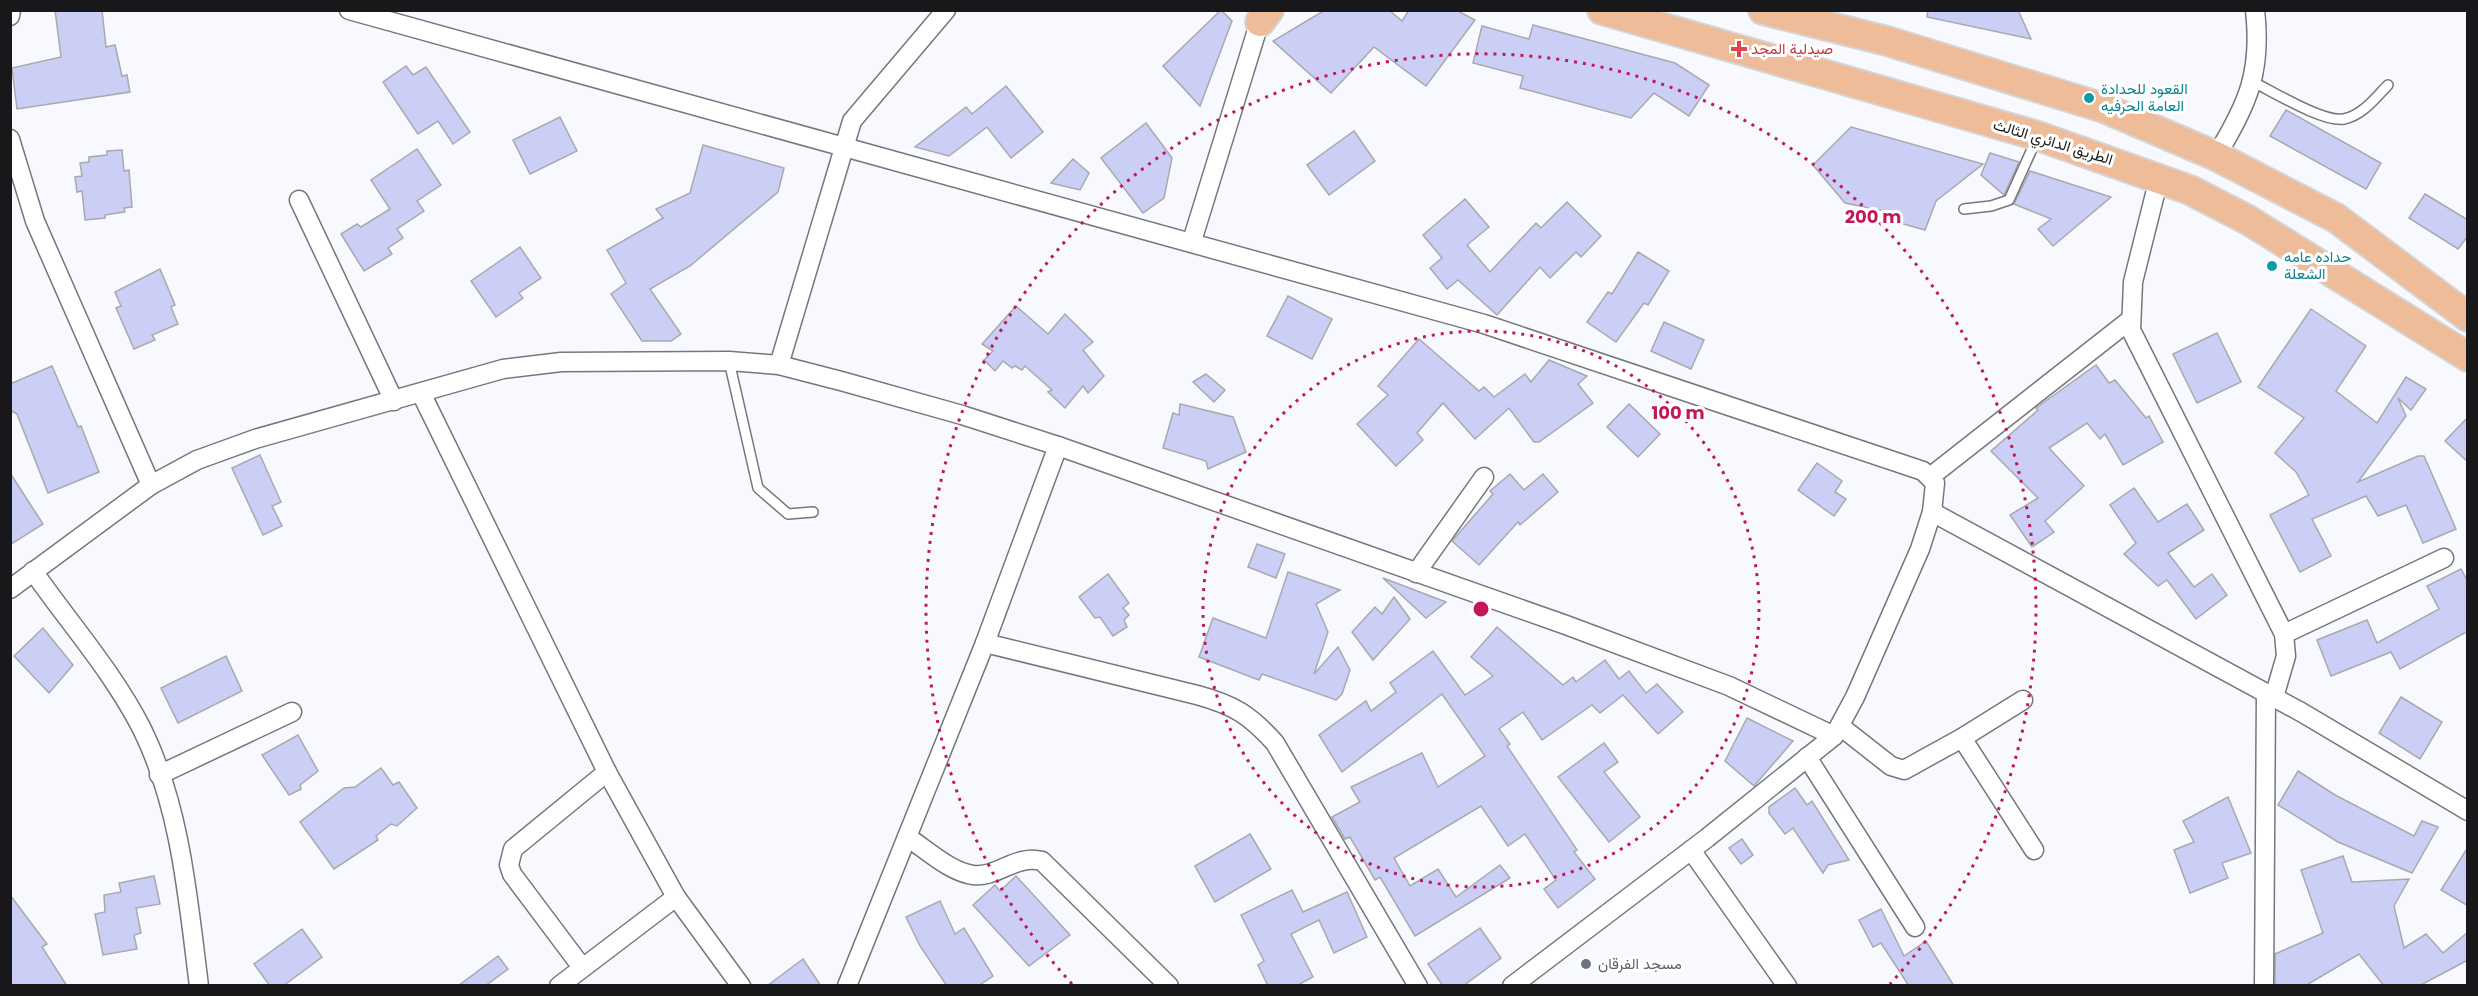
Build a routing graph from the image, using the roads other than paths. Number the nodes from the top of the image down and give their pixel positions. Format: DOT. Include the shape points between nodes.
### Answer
graph roads {
  1 [pos="11,10"];
  2 [pos="349,10"];
  3 [pos="946,10"];
  4 [pos="1602,10"];
  5 [pos="1763,10"];
  6 [pos="2255,10"];
  7 [pos="1262,13"];
  8 [pos="10,16"];
  9 [pos="2253,82"];
  10 [pos="2388,85"];
  11 [pos="2038,135"];
  12 [pos="10,139"];
  13 [pos="844,146"];
  14 [pos="2216,156"];
  15 [pos="2159,178"];
  16 [pos="299,200"];
  17 [pos="1964,209"];
  18 [pos="1192,241"];
  19 [pos="2468,317"];
  20 [pos="2130,320"];
  21 [pos="2468,357"];
  22 [pos="729,361"];
  23 [pos="778,365"];
  24 [pos="421,393"];
  25 [pos="394,400"];
  26 [pos="1058,446"];
  27 [pos="1484,477"];
  28 [pos="1930,477"];
  29 [pos="151,485"];
  30 [pos="813,512"];
  31 [pos="1932,512"];
  32 [pos="2444,558"];
  33 [pos="33,571"];
  34 [pos="1416,573"];
  35 [pos="10,589"];
  36 [pos="2284,634"];
  37 [pos="985,643"];
  38 [pos="2270,695"];
  39 [pos="2023,700"];
  40 [pos="292,712"];
  41 [pos="1837,731"];
  42 [pos="1962,738"];
  43 [pos="1808,757"];
  44 [pos="607,772"];
  45 [pos="159,775"];
  46 [pos="2468,811"];
  47 [pos="907,837"];
  48 [pos="1691,850"];
  49 [pos="2034,850"];
  50 [pos="676,897"];
  51 [pos="1915,927"];
  52 [pos="581,966"];
  53 [pos="1536,979"];
  54 [pos="199,986"];
  55 [pos="559,986"];
  56 [pos="741,986"];
  57 [pos="847,986"];
  58 [pos="1168,986"];
  59 [pos="1418,986"];
  60 [pos="1512,986"];
  61 [pos="1787,986"];
  62 [pos="2264,986"];
  1 -- 8 [label="street"];
  2 -- 13 [label="street"];
  3 -- 13 [label="street" via="852,121"];
  4 -- 11 [label="main road, الطريق الدائري الثالث"];
  5 -- 14 [label="main road" via="1887,41 2104,108"];
  6 -- 9 [label="street" via="2258,33"];
  7 -- 18 [label="street"];
  9 -- 10 [label="lane" via="2311,112 2343,119 2366,109"];
  9 -- 14 [label="street" via="2242,114"];
  11 -- 15 [label="main road, الطريق الدائري الثالث"];
  11 -- 17 [label="lane" via="2009,200"];
  12 -- 29 [label="street" via="35,221"];
  13 -- 18 [label="street"];
  13 -- 23 [label="street"];
  14 -- 19 [label="main road" via="2336,218"];
  15 -- 20 [label="street" via="2133,282"];
  15 -- 21 [label="main road, الطريق الدائري الثالث" via="2248,220"];
  16 -- 25 [label="street"];
  18 -- 28 [label="street" via="1484,324 1912,467"];
  20 -- 28 [label="street"];
  20 -- 36 [label="street" via="2134,339"];
  22 -- 23 [label="street"];
  22 -- 24 [label="street" via="561,362 504,369"];
  22 -- 30 [label="lane" via="758,488 788,514"];
  23 -- 26 [label="street" via="962,415"];
  24 -- 25 [label="street"];
  24 -- 44 [label="street"];
  25 -- 29 [label="street" via="255,439 197,460"];
  26 -- 34 [label="street"];
  26 -- 37 [label="street"];
  27 -- 34 [label="street"];
  28 -- 31 [label="street" via="1936,491"];
  29 -- 33 [label="street"];
  31 -- 38 [label="street"];
  31 -- 41 [label="street" via="1894,612"];
  32 -- 36 [label="street"];
  33 -- 35 [label="street"];
  33 -- 45 [label="street" via="116,683 142,730"];
  34 -- 41 [label="street" via="1729,686"];
  36 -- 38 [label="street" via="2286,656"];
  37 -- 47 [label="street"];
  37 -- 59 [label="street" via="1197,695 1243,712 1275,743"];
  38 -- 46 [label="street"];
  38 -- 62 [label="street"];
  39 -- 42 [label="street"];
  40 -- 45 [label="street"];
  41 -- 42 [label="street" via="1898,770"];
  41 -- 43 [label="street"];
  42 -- 49 [label="street"];
  43 -- 48 [label="street"];
  43 -- 51 [label="street"];
  44 -- 50 [label="street"];
  44 -- 52 [label="street" via="513,849 510,857 512,874"];
  45 -- 54 [label="street" via="183,861"];
  47 -- 57 [label="street"];
  47 -- 58 [label="street" via="960,871 973,875 1020,861 1042,861"];
  48 -- 53 [label="street"];
  48 -- 61 [label="street"];
  50 -- 52 [label="street"];
  50 -- 56 [label="street"];
  52 -- 55 [label="street"];
  53 -- 60 [label="street"];
}
